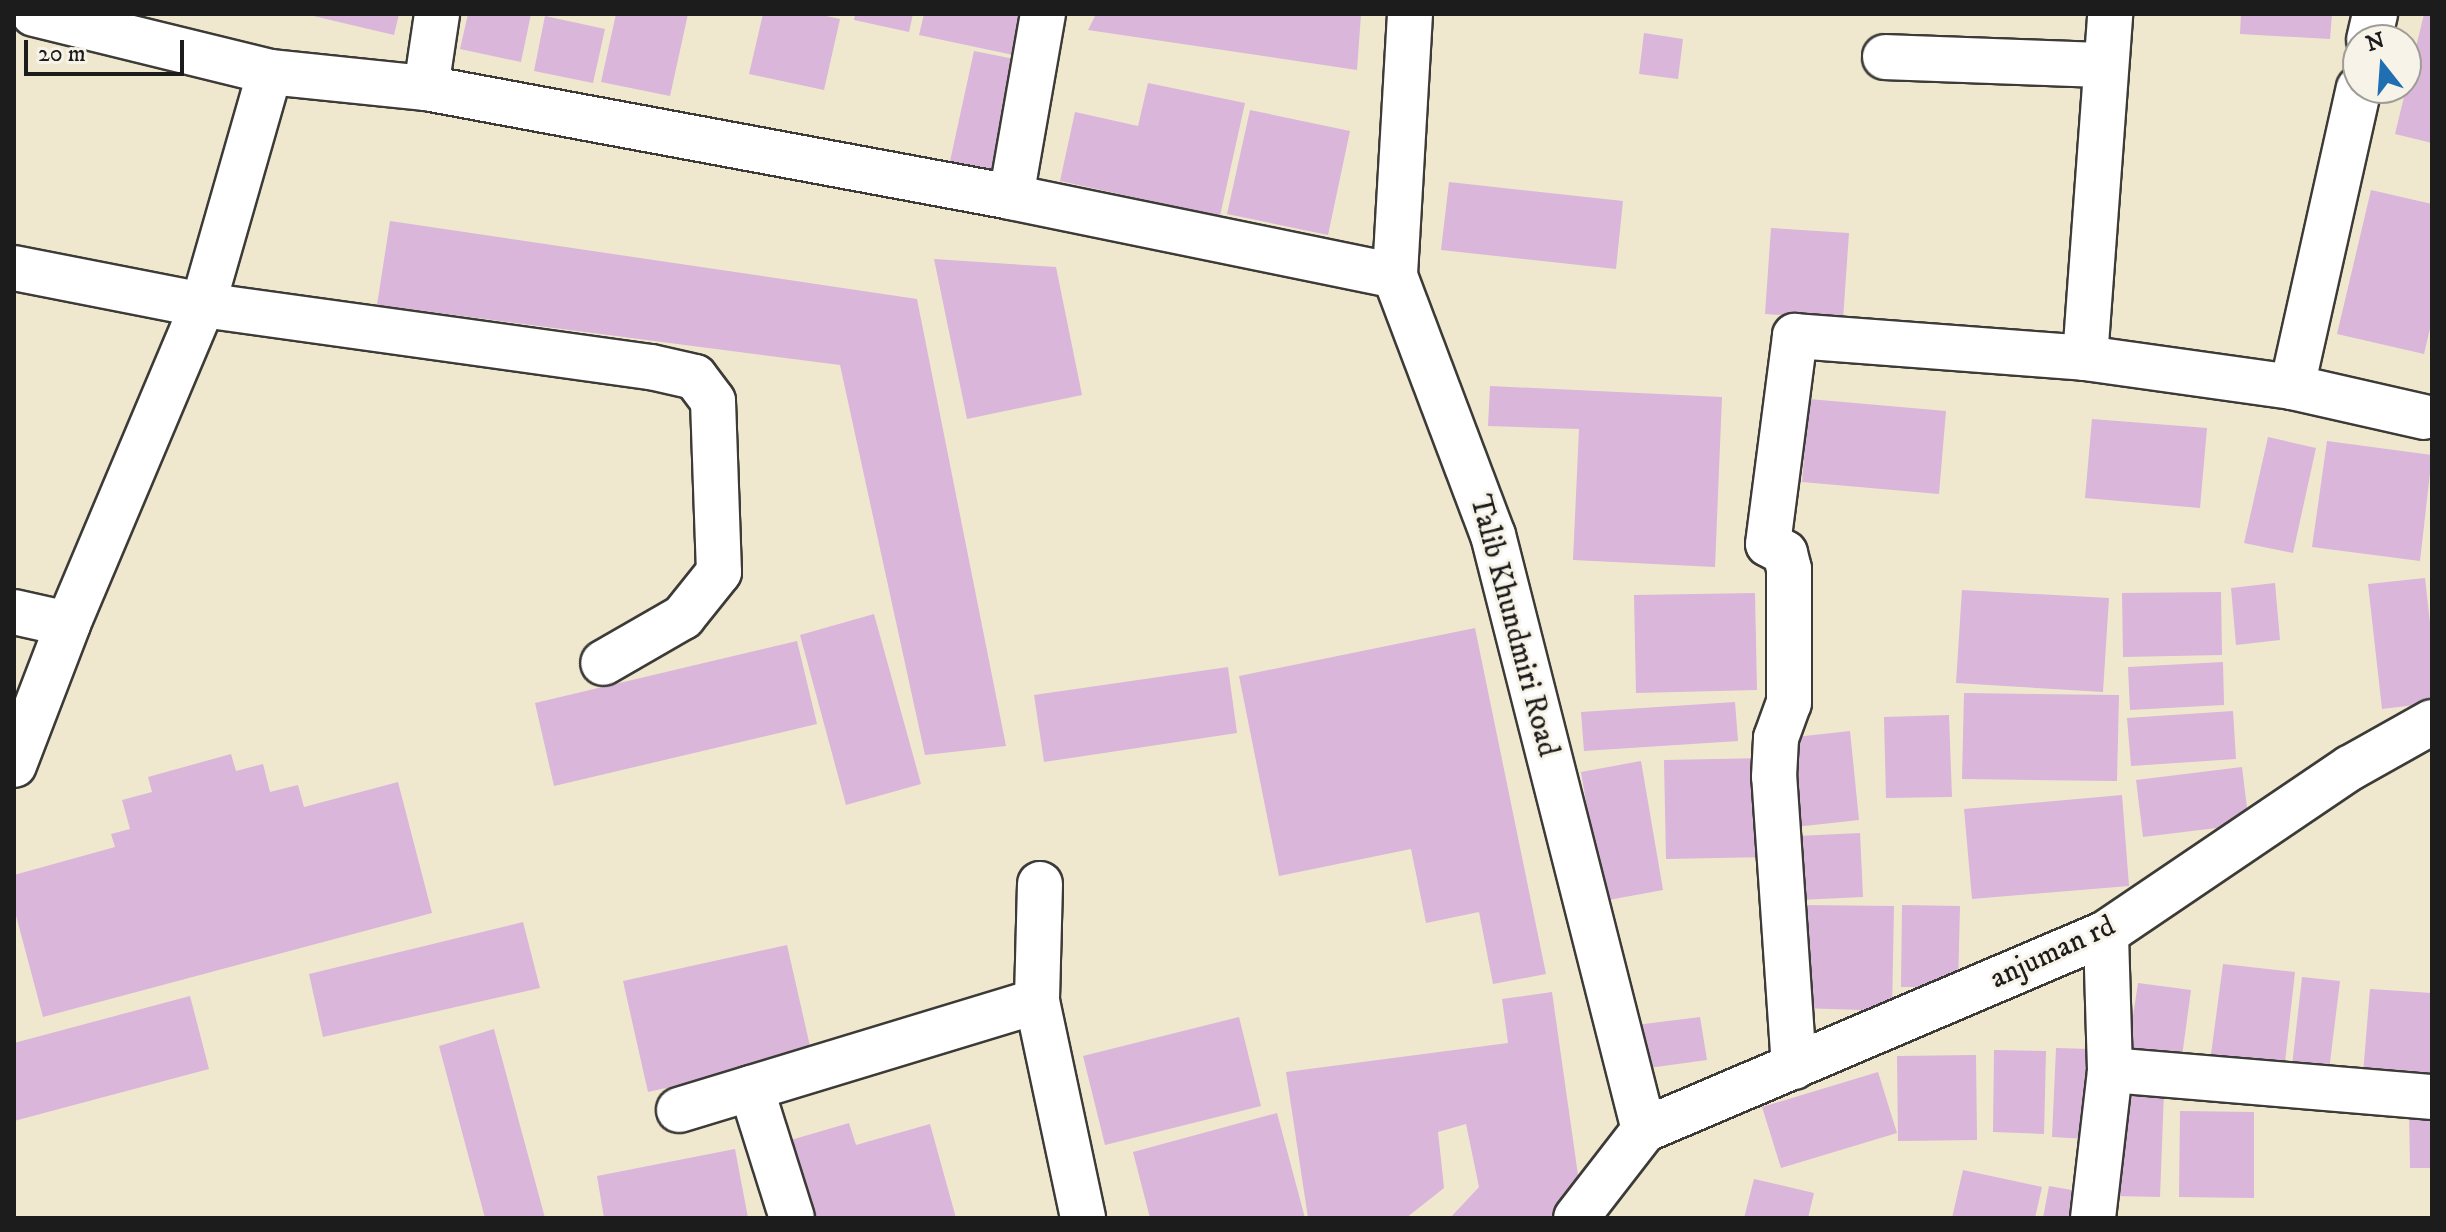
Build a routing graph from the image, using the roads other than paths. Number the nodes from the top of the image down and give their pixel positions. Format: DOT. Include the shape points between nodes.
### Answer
graph roads {
  1 [pos="34,14"];
  2 [pos="437,14"];
  3 [pos="1043,14"];
  4 [pos="1410,14"];
  5 [pos="2110,14"];
  6 [pos="1885,57"];
  7 [pos="2106,65"];
  8 [pos="270,72"];
  9 [pos="426,88"];
  10 [pos="2355,104"];
  11 [pos="1011,197"];
  12 [pos="14,268"];
  13 [pos="1395,276"];
  14 [pos="203,305"];
  15 [pos="2085,358"];
  16 [pos="2292,387"];
  17 [pos="2424,417"];
  18 [pos="14,612"];
  19 [pos="68,624"];
  20 [pos="603,663"];
  21 [pos="2432,722"];
  22 [pos="14,765"];
  23 [pos="1040,884"];
  24 [pos="2106,933"];
  25 [pos="1037,1001"];
  26 [pos="1794,1067"];
  27 [pos="2110,1070"];
  28 [pos="751,1088"];
  29 [pos="2432,1097"];
  30 [pos="679,1110"];
  31 [pos="1644,1130"];
  32 [pos="1078,1217"];
  33 [pos="792,1218"];
  34 [pos="1576,1218"];
  35 [pos="2093,1218"];
  1 -- 8 [label="street"];
  2 -- 9 [label="street"];
  3 -- 11 [label="street"];
  4 -- 13 [label="street, Talib Khundmiri Road"];
  5 -- 7 [label="street"];
  6 -- 7 [label="street"];
  7 -- 15 [label="street"];
  8 -- 9 [label="street"];
  8 -- 14 [label="street"];
  9 -- 11 [label="street"];
  10 -- 16 [label="street"];
  11 -- 13 [label="street"];
  12 -- 14 [label="street"];
  13 -- 31 [label="street, Talib Khundmiri Road" via="1493,535"];
  14 -- 19 [label="street"];
  14 -- 20 [label="street" via="695,377 713,401 719,572 683,617"];
  15 -- 16 [label="street"];
  15 -- 26 [label="street" via="1795,336 1768,544 1785,553 1789,569 1789,703 1776,738 1774,777"];
  16 -- 17 [label="street"];
  18 -- 19 [label="street"];
  19 -- 22 [label="street"];
  21 -- 24 [label="street, anjuman rd" via="2350,768"];
  23 -- 25 [label="street"];
  24 -- 26 [label="street, anjuman rd"];
  24 -- 27 [label="street"];
  25 -- 28 [label="street"];
  25 -- 32 [label="street"];
  26 -- 31 [label="street, anjuman rd"];
  27 -- 29 [label="street"];
  27 -- 35 [label="street"];
  28 -- 30 [label="street"];
  28 -- 33 [label="street"];
  31 -- 34 [label="street"];
}
